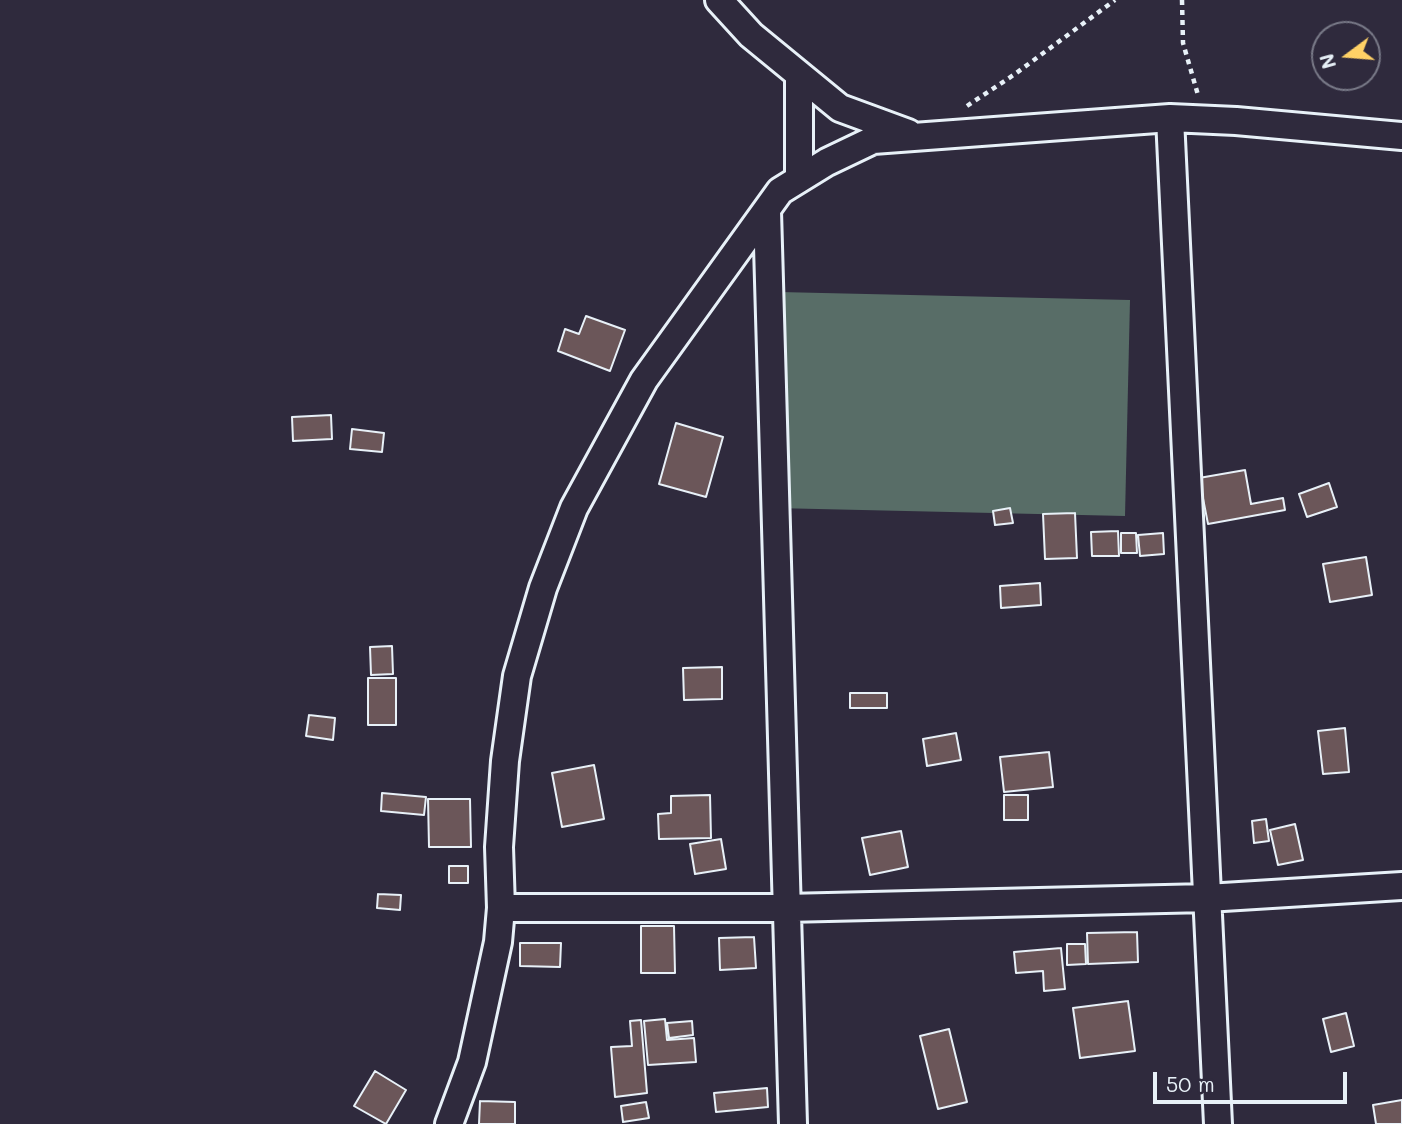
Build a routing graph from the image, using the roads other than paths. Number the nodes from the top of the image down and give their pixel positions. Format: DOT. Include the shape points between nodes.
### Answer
graph roads {
  1 [pos="719,0"];
  2 [pos="799,75"];
  3 [pos="1170,118"];
  4 [pos="1402,136"];
  5 [pos="920,137"];
  6 [pos="799,178"];
  7 [pos="767,211"];
  8 [pos="1402,886"];
  9 [pos="1207,898"];
  10 [pos="500,908"];
  11 [pos="786,908"];
  12 [pos="449,1124"];
  13 [pos="793,1124"];
  14 [pos="1218,1124"];
  1 -- 2 [label="street" via="751,35"];
  2 -- 5 [label="street" via="840,108"];
  2 -- 6 [label="street"];
  3 -- 4 [label="street"];
  3 -- 5 [label="street"];
  3 -- 9 [label="street"];
  5 -- 6 [label="street" via="873,140"];
  6 -- 7 [label="street" via="780,191"];
  7 -- 10 [label="street" via="644,380 574,508 543,588 517,676 507,749 499,847"];
  7 -- 11 [label="street"];
  8 -- 9 [label="street"];
  9 -- 11 [label="street"];
  9 -- 14 [label="street"];
  10 -- 11 [label="street"];
  10 -- 12 [label="street" via="498,942 472,1062"];
  11 -- 13 [label="street"];
}
